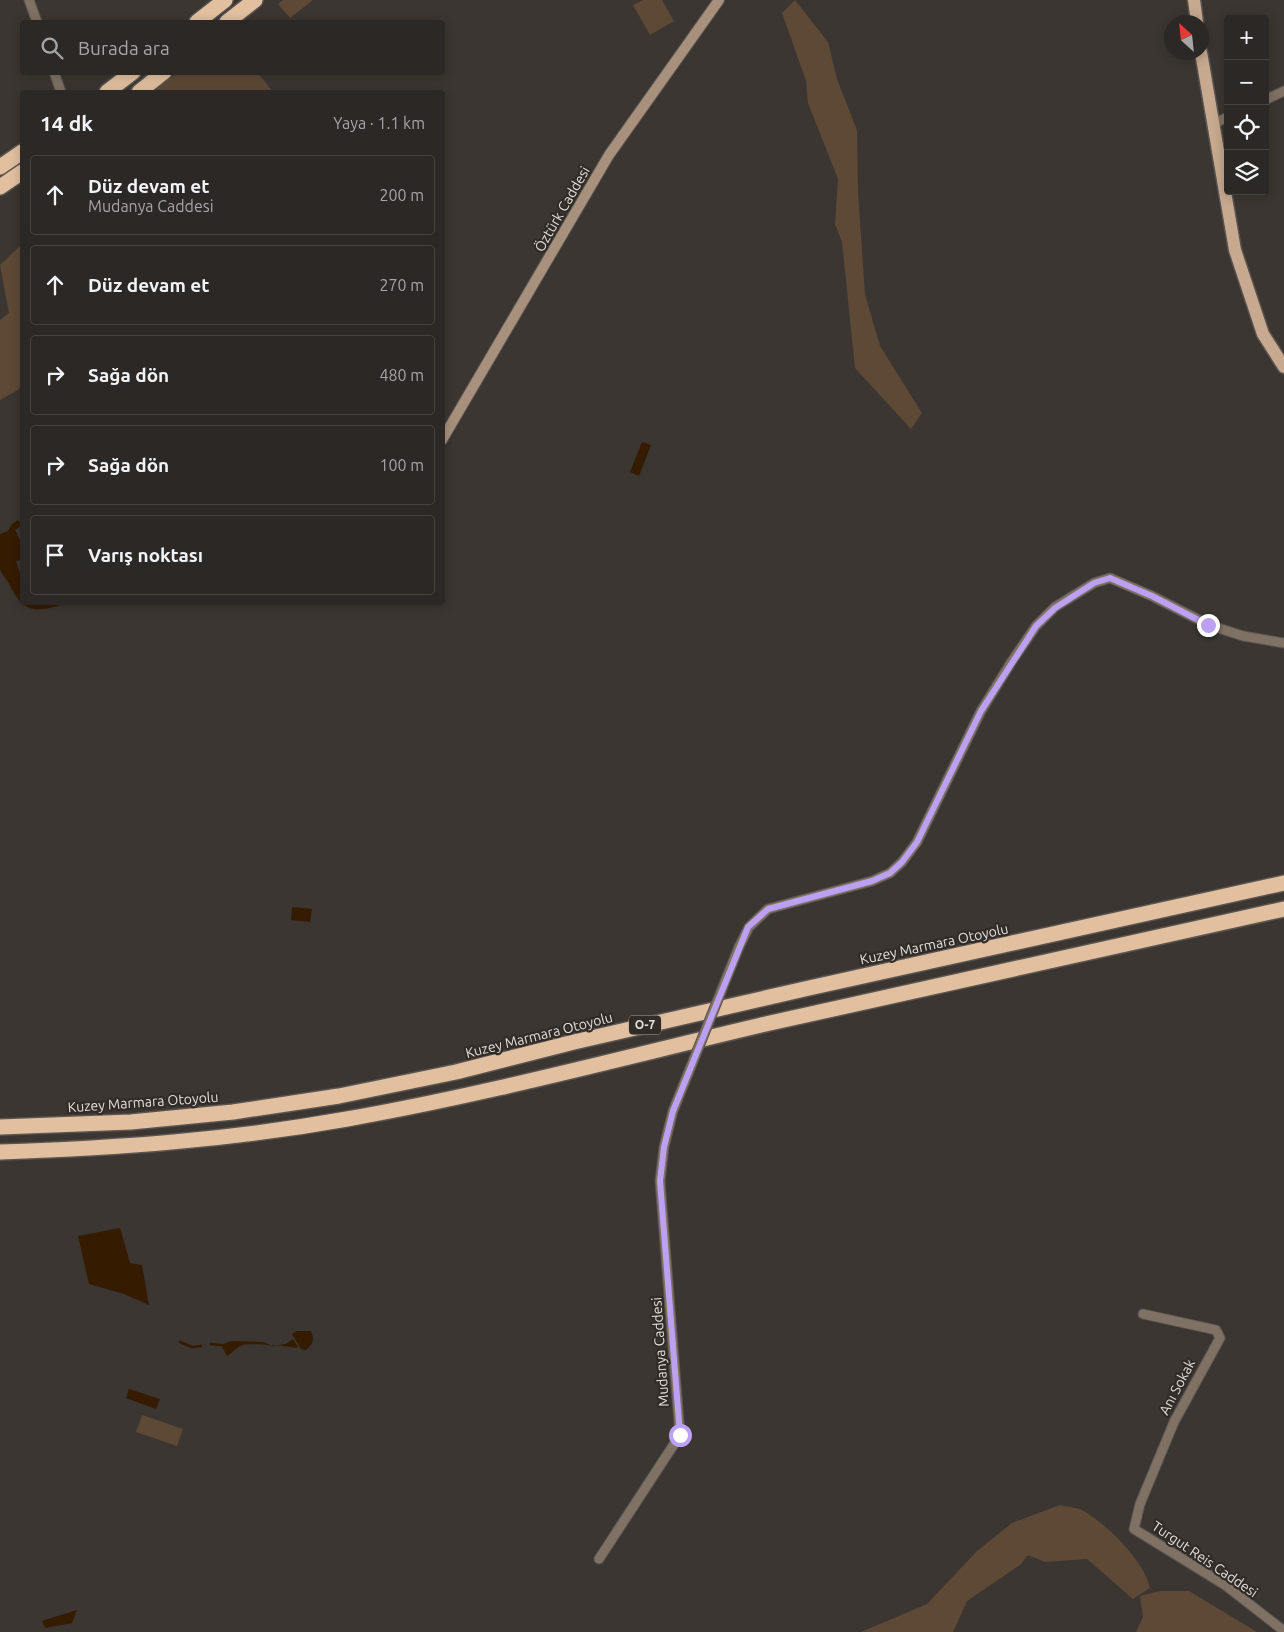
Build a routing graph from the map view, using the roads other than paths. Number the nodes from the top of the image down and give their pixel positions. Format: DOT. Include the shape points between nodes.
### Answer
graph roads {
  1 [pos="29,0"];
  2 [pos="225,0"];
  3 [pos="719,0"];
  4 [pos="1194,0"];
  5 [pos="251,3"];
  6 [pos="1196,15"];
  7 [pos="35,20"];
  8 [pos="200,20"];
  9 [pos="230,20"];
  10 [pos="245,20"];
  11 [pos="1202,60"];
  12 [pos="55,75"];
  13 [pos="129,75"];
  14 [pos="160,75"];
  15 [pos="60,90"];
  16 [pos="110,90"];
  17 [pos="142,90"];
  18 [pos="1284,91"];
  19 [pos="1269,98"];
  20 [pos="1224,119"];
  21 [pos="1213,124"];
  22 [pos="20,153"];
  23 [pos="0,167"];
  24 [pos="20,173"];
  25 [pos="0,187"];
  26 [pos="1284,367"];
  27 [pos="445,435"];
  28 [pos="1284,643"];
  29 [pos="1284,883"];
  30 [pos="1284,909"];
  31 [pos="0,1127"];
  32 [pos="0,1152"];
  33 [pos="1143,1314"];
  34 [pos="1134,1529"];
  35 [pos="599,1559"];
  36 [pos="1284,1631"];
  1 -- 7 [label="street"];
  2 -- 8 [label="highway"];
  3 -- 27 [label="street, Öztürk Caddesi" via="609,155"];
  4 -- 6 [label="main road"];
  5 -- 9 [label="highway"];
  5 -- 10 [label="street" via="243,16"];
  11 -- 21 [label="main road"];
  12 -- 15 [label="street"];
  13 -- 16 [label="highway"];
  14 -- 17 [label="highway"];
  18 -- 19 [label="street"];
  20 -- 21 [label="street"];
  21 -- 26 [label="main road" via="1235,250 1263,334"];
  22 -- 23 [label="highway"];
  24 -- 25 [label="highway"];
  28 -- 35 [label="street, Mudanya Caddesi, bridge" via="1243,636 1208,625 1110,578 1094,583 1055,608 1032,633 981,711 917,842 902,862 890,873 872,881 768,909 748,927 673,1111 664,1147 660,1181 680,1435"];
  29 -- 31 [label="highway, Kuzey Marmara Otoyolu / O-7" via="800,990 456,1072 338,1096 233,1112 131,1122"];
  30 -- 32 [label="highway, O-7" via="347,1120 227,1138 143,1146"];
  33 -- 34 [label="street, Anı Sokak" via="1216,1330 1220,1338 1174,1422 1140,1504"];
  34 -- 36 [label="street, Turgut Reis Caddesi" via="1225,1585"];
}
